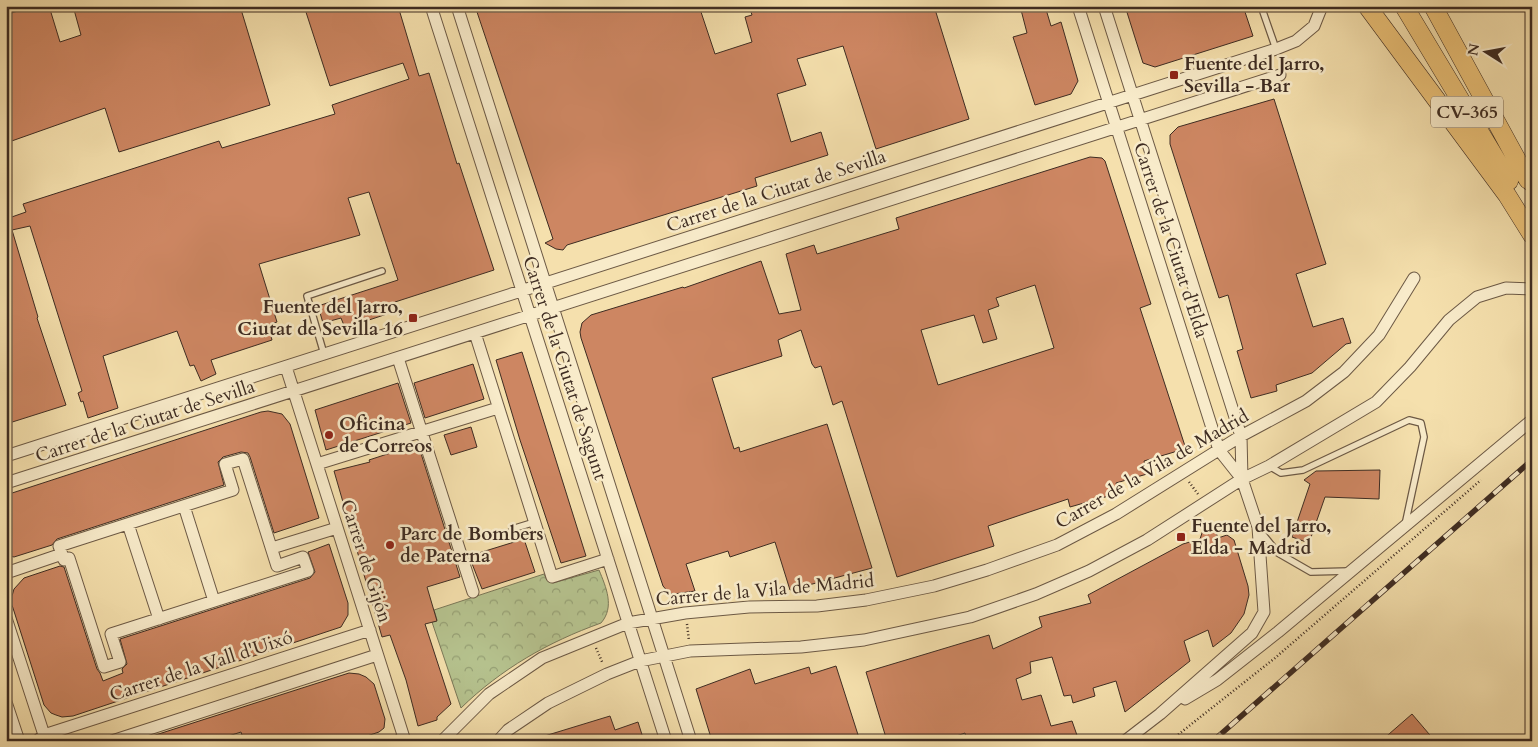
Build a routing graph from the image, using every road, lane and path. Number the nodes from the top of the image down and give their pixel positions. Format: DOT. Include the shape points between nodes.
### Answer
graph roads {
  1 [pos="431,6"];
  2 [pos="457,6"];
  3 [pos="1078,6"];
  4 [pos="1104,6"];
  5 [pos="1261,6"];
  6 [pos="1322,6"];
  7 [pos="1368,6"];
  8 [pos="1404,6"];
  9 [pos="1433,6"];
  10 [pos="1276,49"];
  11 [pos="1280,75"];
  12 [pos="1132,95"];
  13 [pos="1108,103"];
  14 [pos="1140,120"];
  15 [pos="1116,128"];
  16 [pos="1526,175"];
  17 [pos="1532,188"];
  18 [pos="1532,218"];
  19 [pos="1532,235"];
  20 [pos="382,271"];
  21 [pos="1414,278"];
  22 [pos="546,284"];
  23 [pos="1532,289"];
  24 [pos="522,291"];
  25 [pos="553,308"];
  26 [pos="530,316"];
  27 [pos="475,333"];
  28 [pos="324,354"];
  29 [pos="398,358"];
  30 [pos="286,367"];
  31 [pos="294,391"];
  32 [pos="498,408"];
  33 [pos="1532,420"];
  34 [pos="421,431"];
  35 [pos="1241,436"];
  36 [pos="1219,450"];
  37 [pos="6,456"];
  38 [pos="317,464"];
  39 [pos="1269,466"];
  40 [pos="1183,472"];
  41 [pos="1484,477"];
  42 [pos="1242,479"];
  43 [pos="6,483"];
  44 [pos="1204,503"];
  45 [pos="184,506"];
  46 [pos="535,522"];
  47 [pos="128,524"];
  48 [pos="1258,527"];
  49 [pos="1404,527"];
  50 [pos="337,528"];
  51 [pos="512,529"];
  52 [pos="272,548"];
  53 [pos="62,554"];
  54 [pos="608,559"];
  55 [pos="1351,571"];
  56 [pos="6,573"];
  57 [pos="473,592"];
  58 [pos="214,601"];
  59 [pos="686,613"];
  60 [pos="6,618"];
  61 [pos="652,618"];
  62 [pos="159,619"];
  63 [pos="628,623"];
  64 [pos="370,630"];
  65 [pos="592,637"];
  66 [pos="690,651"];
  67 [pos="377,655"];
  68 [pos="664,657"];
  69 [pos="640,661"];
  70 [pos="606,674"];
  71 [pos="6,702"];
  72 [pos="1160,714"];
  73 [pos="42,739"];
  74 [pos="404,739"];
  75 [pos="19,741"];
  76 [pos="112,741"];
  77 [pos="390,741"];
  78 [pos="442,741"];
  79 [pos="498,741"];
  80 [pos="666,741"];
  81 [pos="691,741"];
  82 [pos="1126,741"];
  83 [pos="1170,741"];
  1 -- 24 [label="street, Carrer de la Ciutat de Sagunt"];
  2 -- 22 [label="street, Carrer de la Ciutat de Sagunt"];
  3 -- 13 [label="street, Carrer de la Ciutat d'Elda"];
  4 -- 12 [label="street, Carrer de la Ciutat d'Elda"];
  5 -- 10 [label="lane"];
  6 -- 10 [label="street, Carrer de la Ciutat de Sevilla" via="1314,26 1296,42"];
  7 -- 19 [label="main road" via="1507,195"];
  8 -- 18 [label="main road, CV-365"];
  9 -- 16 [label="main road"];
  10 -- 12 [label="street, Carrer de la Ciutat de Sevilla"];
  11 -- 14 [label="street, Carrer de la Ciutat de Sevilla"];
  12 -- 13 [label="street, Carrer de la Ciutat de Sevilla"];
  12 -- 14 [label="street, Carrer de la Ciutat d'Elda"];
  13 -- 15 [label="street, Carrer de la Ciutat d'Elda"];
  13 -- 22 [label="street, Carrer de la Ciutat de Sevilla"];
  14 -- 15 [label="street, Carrer de la Ciutat de Sevilla"];
  14 -- 35 [label="street, Carrer de la Ciutat d'Elda"];
  15 -- 25 [label="street, Carrer de la Ciutat de Sevilla"];
  15 -- 36 [label="street, Carrer de la Ciutat d'Elda"];
  16 -- 17 [label="main road"];
  20 -- 28 [label="lane" via="307,296"];
  21 -- 35 [label="street, Carrer de la Vila de Madrid" via="1379,335 1344,372 1306,401"];
  22 -- 24 [label="street, Carrer de la Ciutat de Sevilla"];
  22 -- 25 [label="street, Carrer de la Ciutat de Sagunt"];
  23 -- 39 [label="street" via="1506,288 1477,297 1448,320 1376,402"];
  24 -- 26 [label="street, Carrer de la Ciutat de Sagunt"];
  24 -- 28 [label="street, Carrer de la Ciutat de Sevilla"];
  25 -- 26 [label="street, Carrer de la Ciutat de Sevilla"];
  25 -- 61 [label="street, Carrer de la Ciutat de Sagunt"];
  26 -- 27 [label="street, Carrer de la Ciutat de Sevilla"];
  26 -- 54 [label="street, Carrer de la Ciutat de Sagunt"];
  27 -- 29 [label="street, Carrer de la Ciutat de Sevilla"];
  27 -- 32 [label="street"];
  28 -- 30 [label="street, Carrer de la Ciutat de Sevilla"];
  29 -- 31 [label="street, Carrer de la Ciutat de Sevilla"];
  29 -- 34 [label="street"];
  30 -- 31 [label="street"];
  30 -- 37 [label="street, Carrer de la Ciutat de Sevilla"];
  31 -- 38 [label="street, Carrer de Gijón"];
  31 -- 43 [label="street, Carrer de la Ciutat de Sevilla"];
  32 -- 34 [label="street"];
  32 -- 46 [label="street"];
  33 -- 49 [label="street"];
  34 -- 38 [label="street"];
  34 -- 57 [label="street"];
  35 -- 36 [label="street, Carrer de la Vila de Madrid"];
  35 -- 42 [label="street, Carrer de la Ciutat d'Elda"];
  36 -- 40 [label="street, Carrer de la Vila de Madrid"];
  36 -- 42 [label="street, Carrer de la Ciutat d'Elda"];
  38 -- 50 [label="street, Carrer de Gijón"];
  39 -- 42 [label="street"];
  39 -- 49 [label="lane" via="1281,473 1302,470 1408,420 1421,423 1424,437"];
  40 -- 44 [label="path"];
  40 -- 59 [label="street, Carrer de la Vila de Madrid" via="1116,514 1057,545 934,586 817,606 749,607"];
  41 -- 83 [label="path" via="1275,658"];
  42 -- 44 [label="street"];
  42 -- 48 [label="street, Carrer de la Ciutat d'Elda"];
  44 -- 66 [label="street" via="1146,540 1088,571 1036,594 970,617 864,640"];
  45 -- 47 [label="street"];
  45 -- 52 [label="street" via="234,490 225,464 243,458"];
  45 -- 58 [label="street"];
  46 -- 51 [label="lane"];
  46 -- 54 [label="street" via="552,577"];
  47 -- 53 [label="street" via="59,546"];
  47 -- 62 [label="street"];
  48 -- 55 [label="lane" via="1278,553 1311,572"];
  48 -- 72 [label="street, Carrer de la Ciutat d'Elda" via="1264,612 1252,632"];
  49 -- 55 [label="street"];
  50 -- 52 [label="street"];
  50 -- 64 [label="street, Carrer de Gijón"];
  52 -- 58 [label="street" via="277,566 303,557 308,571"];
  53 -- 56 [label="street"];
  53 -- 62 [label="street" via="64,560 69,558 104,667 120,662 111,634"];
  54 -- 63 [label="street, Carrer de la Ciutat de Sagunt"];
  55 -- 72 [label="street" via="1216,680"];
  58 -- 62 [label="street"];
  59 -- 61 [label="street, Carrer de la Vila de Madrid"];
  59 -- 66 [label="path"];
  60 -- 73 [label="street"];
  61 -- 63 [label="street, Carrer de la Vila de Madrid"];
  61 -- 68 [label="street, Carrer de la Ciutat de Sagunt"];
  63 -- 65 [label="street, Carrer de la Vila de Madrid"];
  63 -- 69 [label="street, Carrer de la Ciutat de Sagunt"];
  64 -- 67 [label="street, Carrer de Gijón"];
  64 -- 73 [label="street, Carrer de la Vall d'Uixó"];
  65 -- 70 [label="path"];
  65 -- 78 [label="street, Carrer de la Vila de Madrid" via="542,658 489,694"];
  66 -- 68 [label="street"];
  67 -- 74 [label="street, Carrer de Gijón"];
  67 -- 76 [label="street"];
  68 -- 69 [label="street"];
  68 -- 81 [label="street, Carrer de la Ciutat de Sagunt"];
  69 -- 70 [label="street"];
  69 -- 80 [label="street, Carrer de la Ciutat de Sagunt"];
  70 -- 79 [label="street" via="548,703 508,730"];
  71 -- 75 [label="street"];
  72 -- 82 [label="street"];
  74 -- 77 [label="lane"];
}
